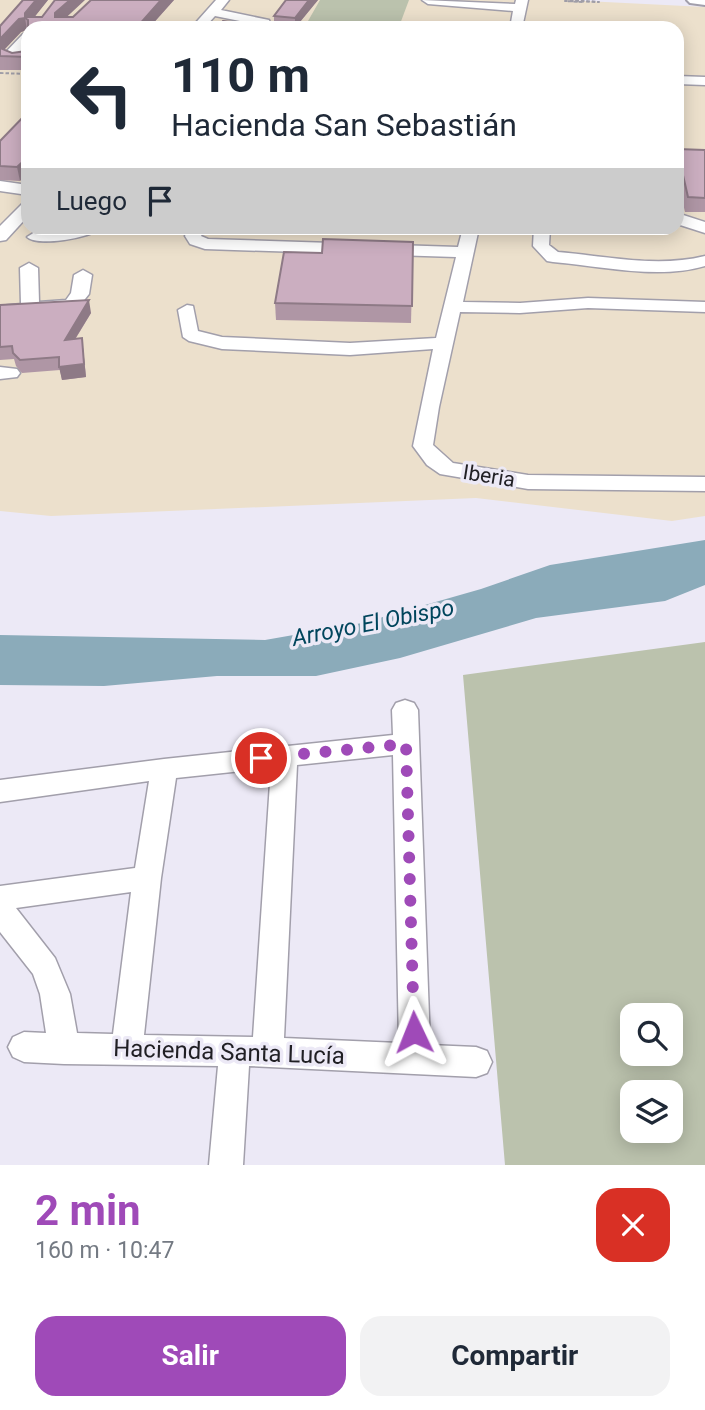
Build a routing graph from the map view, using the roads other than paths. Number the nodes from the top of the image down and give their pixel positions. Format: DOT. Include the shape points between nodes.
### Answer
graph roads {
  1 [pos="223,0"];
  2 [pos="695,0"];
  3 [pos="428,1"];
  4 [pos="705,1"];
  5 [pos="485,2"];
  6 [pos="522,4"];
  7 [pos="214,12"];
  8 [pos="204,21"];
  9 [pos="257,21"];
  10 [pos="518,21"];
  11 [pos="21,44"];
  12 [pos="21,59"];
  13 [pos="684,80"];
  14 [pos="705,81"];
  15 [pos="0,186"];
  16 [pos="21,189"];
  17 [pos="21,214"];
  18 [pos="684,216"];
  19 [pos="705,216"];
  20 [pos="684,219"];
  21 [pos="705,228"];
  22 [pos="56,235"];
  23 [pos="194,235"];
  24 [pos="469,235"];
  25 [pos="542,235"];
  26 [pos="0,236"];
  27 [pos="35,237"];
  28 [pos="465,252"];
  29 [pos="705,261"];
  30 [pos="29,268"];
  31 [pos="83,275"];
  32 [pos="452,307"];
  33 [pos="705,307"];
  34 [pos="30,309"];
  35 [pos="187,310"];
  36 [pos="0,311"];
  37 [pos="444,342"];
  38 [pos="705,484"];
  39 [pos="405,710"];
  40 [pos="406,744"];
  41 [pos="285,755"];
  42 [pos="164,769"];
  43 [pos="0,791"];
  44 [pos="147,878"];
  45 [pos="0,898"];
  46 [pos="0,910"];
  47 [pos="24,1047"];
  48 [pos="64,1049"];
  49 [pos="127,1049"];
  50 [pos="235,1051"];
  51 [pos="268,1052"];
  52 [pos="415,1058"];
  53 [pos="476,1062"];
  54 [pos="226,1165"];
  1 -- 7 [label="street"];
  2 -- 4 [label="main road"];
  3 -- 5 [label="street" via="430,10 450,13 474,12"];
  5 -- 6 [label="street"];
  6 -- 10 [label="street"];
  7 -- 8 [label="street"];
  7 -- 9 [label="street"];
  11 -- 12 [label="street" via="9,57"];
  13 -- 14 [label="street"];
  15 -- 16 [label="street"];
  17 -- 26 [label="street"];
  18 -- 19 [label="street"];
  20 -- 21 [label="street"];
  22 -- 27 [label="street"];
  23 -- 28 [label="street" via="205,244"];
  24 -- 28 [label="street, Iberia"];
  25 -- 29 [label="street" via="541,246 553,257 661,267"];
  28 -- 32 [label="street, Iberia"];
  30 -- 34 [label="street"];
  31 -- 34 [label="street" via="75,303"];
  32 -- 33 [label="street" via="520,309 588,303"];
  32 -- 37 [label="street, Iberia"];
  34 -- 36 [label="street"];
  35 -- 37 [label="street" via="189,333 222,343 350,349"];
  37 -- 38 [label="street, Iberia" via="423,446 447,469 528,482"];
  39 -- 40 [label="street"];
  40 -- 41 [label="street"];
  40 -- 52 [label="street"];
  41 -- 42 [label="street"];
  41 -- 51 [label="street"];
  42 -- 43 [label="street"];
  42 -- 44 [label="street"];
  44 -- 45 [label="street"];
  44 -- 49 [label="street"];
  46 -- 48 [label="street" via="45,967 55,994"];
  47 -- 48 [label="street, Hacienda Santa Lucía"];
  48 -- 49 [label="street, Hacienda Santa Lucía"];
  49 -- 50 [label="street, Hacienda Santa Lucía"];
  50 -- 51 [label="street, Hacienda Santa Lucía"];
  50 -- 54 [label="street"];
  51 -- 52 [label="street, Hacienda Santa Lucía"];
  52 -- 53 [label="street, Hacienda Santa Lucía"];
}
